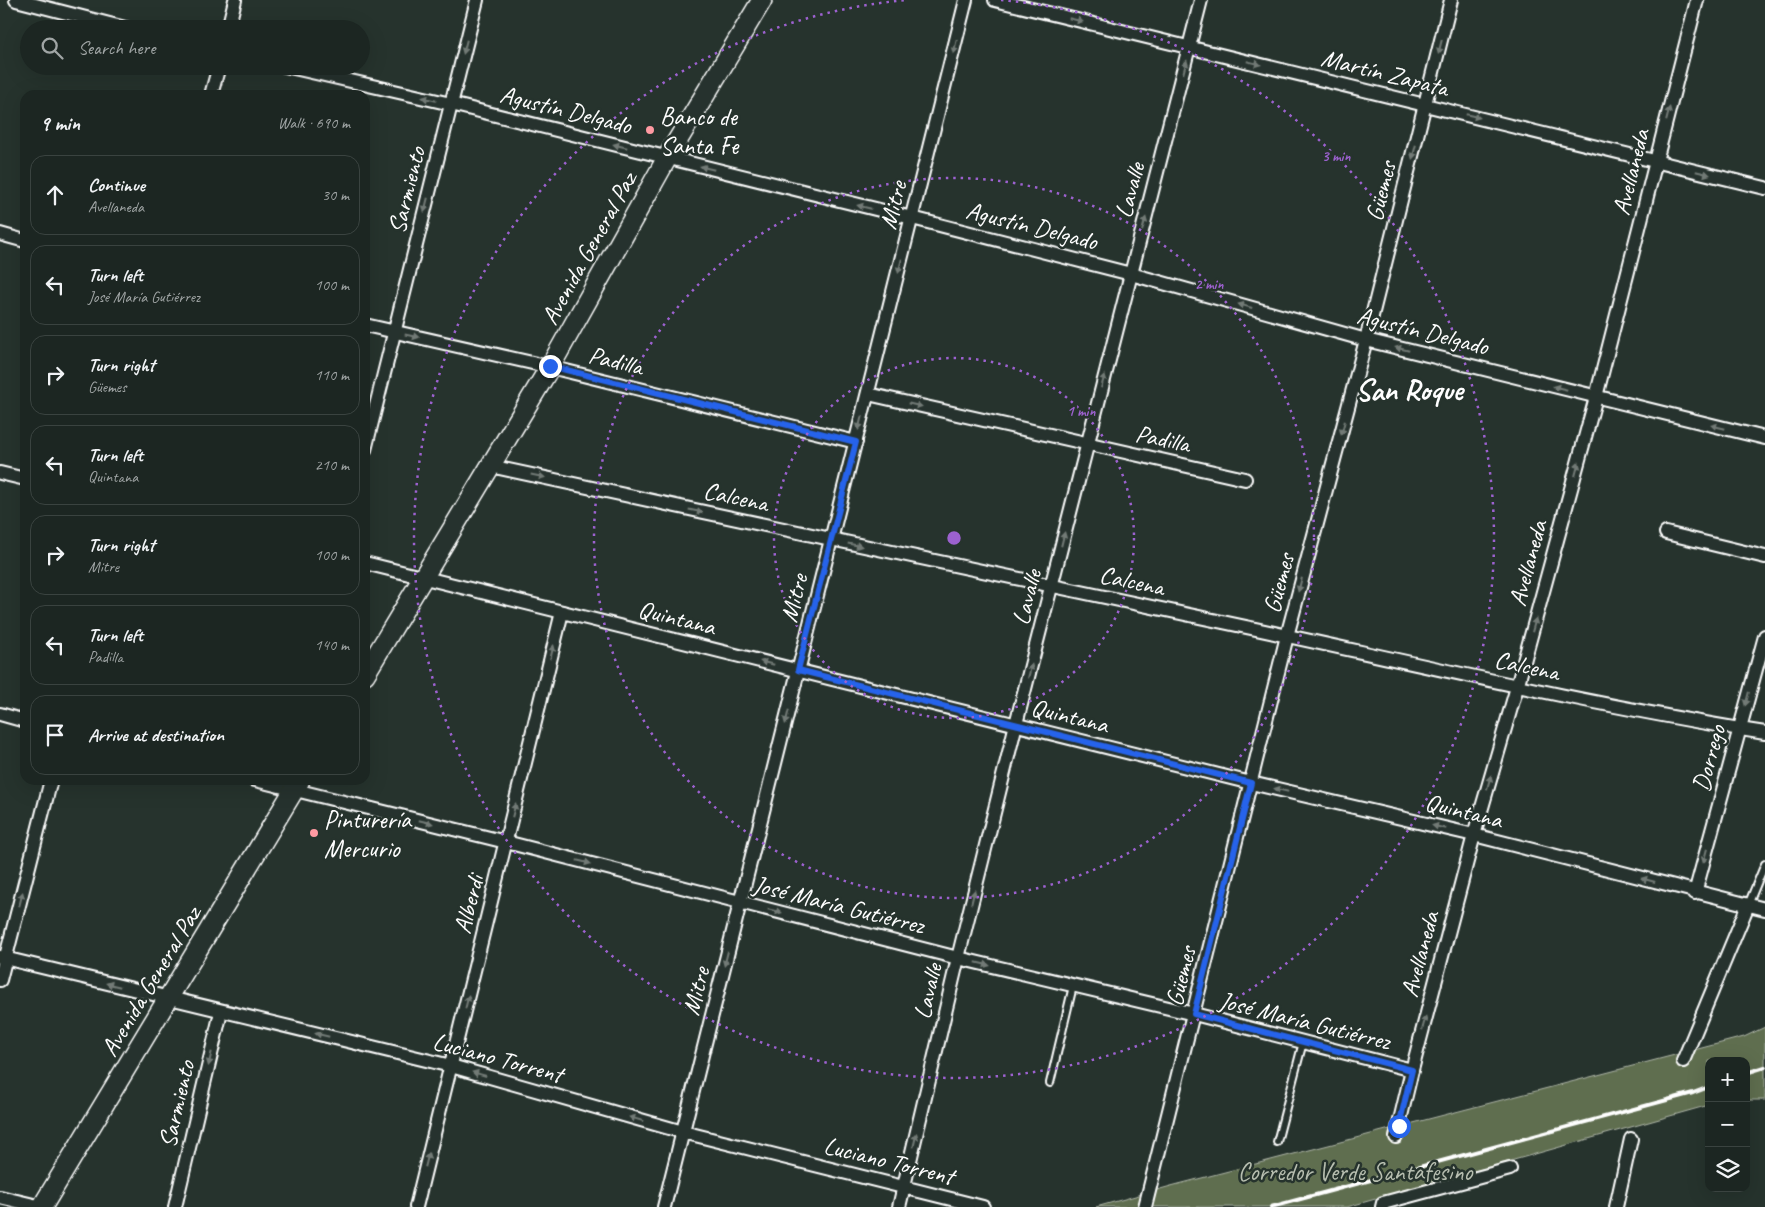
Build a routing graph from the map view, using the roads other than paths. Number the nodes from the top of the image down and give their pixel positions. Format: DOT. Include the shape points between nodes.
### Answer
graph roads {
  1 [pos="16,0"];
  2 [pos="235,0"];
  3 [pos="477,0"];
  4 [pos="762,0"];
  5 [pos="966,0"];
  6 [pos="995,0"];
  7 [pos="1201,0"];
  8 [pos="1451,0"];
  9 [pos="1697,0"];
  10 [pos="1027,4"];
  11 [pos="94,20"];
  12 [pos="230,20"];
  13 [pos="1190,47"];
  14 [pos="217,75"];
  15 [pos="324,75"];
  16 [pos="212,90"];
  17 [pos="451,104"];
  18 [pos="1425,104"];
  19 [pos="667,158"];
  20 [pos="1656,161"];
  21 [pos="1765,188"];
  22 [pos="912,218"];
  23 [pos="0,234"];
  24 [pos="20,240"];
  25 [pos="1131,274"];
  26 [pos="370,326"];
  27 [pos="394,332"];
  28 [pos="1366,340"];
  29 [pos="550,366"];
  30 [pos="868,394"];
  31 [pos="1596,397"];
  32 [pos="370,430"];
  33 [pos="1765,438"];
  34 [pos="856,442"];
  35 [pos="1086,444"];
  36 [pos="490,466"];
  37 [pos="0,473"];
  38 [pos="20,478"];
  39 [pos="1245,479"];
  40 [pos="1666,532"];
  41 [pos="831,540"];
  42 [pos="1765,557"];
  43 [pos="370,564"];
  44 [pos="424,578"];
  45 [pos="1052,586"];
  46 [pos="562,612"];
  47 [pos="1286,636"];
  48 [pos="1765,636"];
  49 [pos="370,666"];
  50 [pos="798,670"];
  51 [pos="1517,687"];
  52 [pos="0,714"];
  53 [pos="20,720"];
  54 [pos="1016,724"];
  55 [pos="1739,729"];
  56 [pos="1765,734"];
  57 [pos="1251,783"];
  58 [pos="50,785"];
  59 [pos="297,785"];
  60 [pos="1474,835"];
  61 [pos="506,842"];
  62 [pos="1765,864"];
  63 [pos="1695,893"];
  64 [pos="740,902"];
  65 [pos="1748,905"];
  66 [pos="1765,910"];
  67 [pos="3,958"];
  68 [pos="958,958"];
  69 [pos="0,980"];
  70 [pos="1073,986"];
  71 [pos="169,999"];
  72 [pos="221,1012"];
  73 [pos="1194,1014"];
  74 [pos="1303,1042"];
  75 [pos="1683,1061"];
  76 [pos="451,1066"];
  77 [pos="1412,1070"];
  78 [pos="1050,1083"];
  79 [pos="683,1132"];
  80 [pos="1396,1138"];
  81 [pos="1631,1139"];
  82 [pos="1277,1142"];
  83 [pos="1510,1169"];
  84 [pos="904,1187"];
  85 [pos="0,1197"];
  86 [pos="1382,1205"];
  87 [pos="42,1207"];
  88 [pos="176,1207"];
  89 [pos="416,1207"];
  90 [pos="664,1207"];
  91 [pos="899,1207"];
  92 [pos="983,1207"];
  93 [pos="1145,1207"];
  94 [pos="1616,1207"];
  1 -- 11 [label="street"];
  2 -- 12 [label="street"];
  3 -- 17 [label="street, Sarmiento, one-way"];
  4 -- 19 [label="main road, Avenida General Paz"];
  5 -- 22 [label="street, Mitre, one-way"];
  6 -- 10 [label="street, Martín Zapata"];
  7 -- 13 [label="street, Lavalle"];
  8 -- 18 [label="street, Güemes, one-way"];
  20 -- 9 [label="street, Avellaneda, one-way"];
  10 -- 13 [label="street, Martín Zapata, one-way"];
  13 -- 18 [label="street, Martín Zapata, one-way"];
  25 -- 13 [label="street, Lavalle, one-way"];
  14 -- 16 [label="street"];
  17 -- 15 [label="street, Agustín Delgado, one-way"];
  19 -- 17 [label="street, Agustín Delgado, one-way"];
  17 -- 27 [label="street, Sarmiento, one-way"];
  18 -- 20 [label="street, Martín Zapata, one-way"];
  18 -- 28 [label="street, Güemes, one-way"];
  22 -- 19 [label="street, Agustín Delgado, one-way"];
  19 -- 29 [label="main road, Avenida General Paz"];
  20 -- 21 [label="street, Martín Zapata, one-way"];
  20 -- 31 [label="street, Avellaneda"];
  22 -- 25 [label="street, Agustín Delgado"];
  22 -- 30 [label="street, Mitre, one-way"];
  23 -- 24 [label="street"];
  28 -- 25 [label="street, Agustín Delgado, one-way"];
  35 -- 25 [label="street, Lavalle, one-way"];
  26 -- 27 [label="street, Padilla"];
  27 -- 29 [label="street, Padilla, one-way"];
  27 -- 32 [label="street, Sarmiento"];
  31 -- 28 [label="street, Agustín Delgado, one-way"];
  28 -- 47 [label="street, Güemes, one-way"];
  29 -- 34 [label="street, Padilla"];
  29 -- 36 [label="main road, Avenida General Paz"];
  30 -- 34 [label="street, Mitre, one-way"];
  30 -- 35 [label="street, Padilla, one-way"];
  33 -- 31 [label="street, Agustín Delgado, one-way"];
  51 -- 31 [label="street, Avellaneda, one-way"];
  34 -- 41 [label="street, Mitre"];
  35 -- 39 [label="street, Padilla"];
  45 -- 35 [label="street, Lavalle, one-way"];
  36 -- 41 [label="street, Calcena, one-way"];
  36 -- 44 [label="main road, Avenida General Paz"];
  37 -- 38 [label="street"];
  40 -- 42 [label="street"];
  41 -- 45 [label="street, Calcena, one-way"];
  41 -- 50 [label="street, Mitre"];
  43 -- 44 [label="street, Quintana"];
  44 -- 46 [label="street, Quintana"];
  44 -- 49 [label="main road, Avenida General Paz"];
  45 -- 47 [label="street, Calcena"];
  54 -- 45 [label="street, Lavalle, one-way"];
  50 -- 46 [label="street, Quintana, one-way"];
  61 -- 46 [label="street, Alberdi, one-way"];
  47 -- 51 [label="street, Calcena"];
  47 -- 57 [label="street, Güemes"];
  48 -- 55 [label="street, Dorrego, one-way"];
  50 -- 54 [label="street, Quintana"];
  50 -- 64 [label="street, Mitre, one-way"];
  51 -- 55 [label="street, Calcena"];
  60 -- 51 [label="street, Avellaneda, one-way"];
  52 -- 53 [label="street"];
  54 -- 57 [label="street, Quintana"];
  68 -- 54 [label="street, Lavalle, one-way"];
  55 -- 56 [label="street, Calcena"];
  55 -- 63 [label="street, Dorrego, one-way"];
  60 -- 57 [label="street, Quintana, one-way"];
  57 -- 73 [label="street, Güemes"];
  67 -- 58 [label="street, one-way"];
  59 -- 61 [label="street, José María Gutiérrez, one-way"];
  59 -- 71 [label="main road, Avenida General Paz"];
  63 -- 60 [label="street, Quintana, one-way"];
  77 -- 60 [label="street, Avellaneda, one-way"];
  61 -- 64 [label="street, José María Gutiérrez, one-way"];
  76 -- 61 [label="street, Alberdi, one-way"];
  62 -- 65 [label="lane"];
  63 -- 65 [label="street, Quintana"];
  64 -- 68 [label="street, José María Gutiérrez, one-way"];
  64 -- 79 [label="street, Mitre, one-way"];
  65 -- 66 [label="street, Quintana"];
  65 -- 75 [label="street"];
  67 -- 69 [label="street"];
  71 -- 67 [label="street, Luciano Torrent, one-way"];
  68 -- 70 [label="street, José María Gutiérrez, one-way"];
  84 -- 68 [label="street, Lavalle, one-way"];
  70 -- 73 [label="street, José María Gutiérrez"];
  70 -- 78 [label="lane"];
  71 -- 72 [label="street, Luciano Torrent"];
  71 -- 87 [label="main road, Avenida General Paz"];
  76 -- 72 [label="street, Luciano Torrent, one-way"];
  72 -- 88 [label="street, Sarmiento, one-way"];
  73 -- 74 [label="street, José María Gutiérrez"];
  73 -- 93 [label="street, Güemes"];
  74 -- 77 [label="street, José María Gutiérrez"];
  74 -- 82 [label="lane"];
  79 -- 76 [label="street, Luciano Torrent, one-way"];
  89 -- 76 [label="street, Alberdi, one-way"];
  77 -- 80 [label="street, Avellaneda"];
  79 -- 84 [label="street, Luciano Torrent"];
  79 -- 90 [label="street, Mitre"];
  81 -- 94 [label="street"];
  83 -- 86 [label="street"];
  84 -- 91 [label="street, Lavalle"];
  84 -- 92 [label="street, Luciano Torrent"];
  85 -- 87 [label="street"];
}
